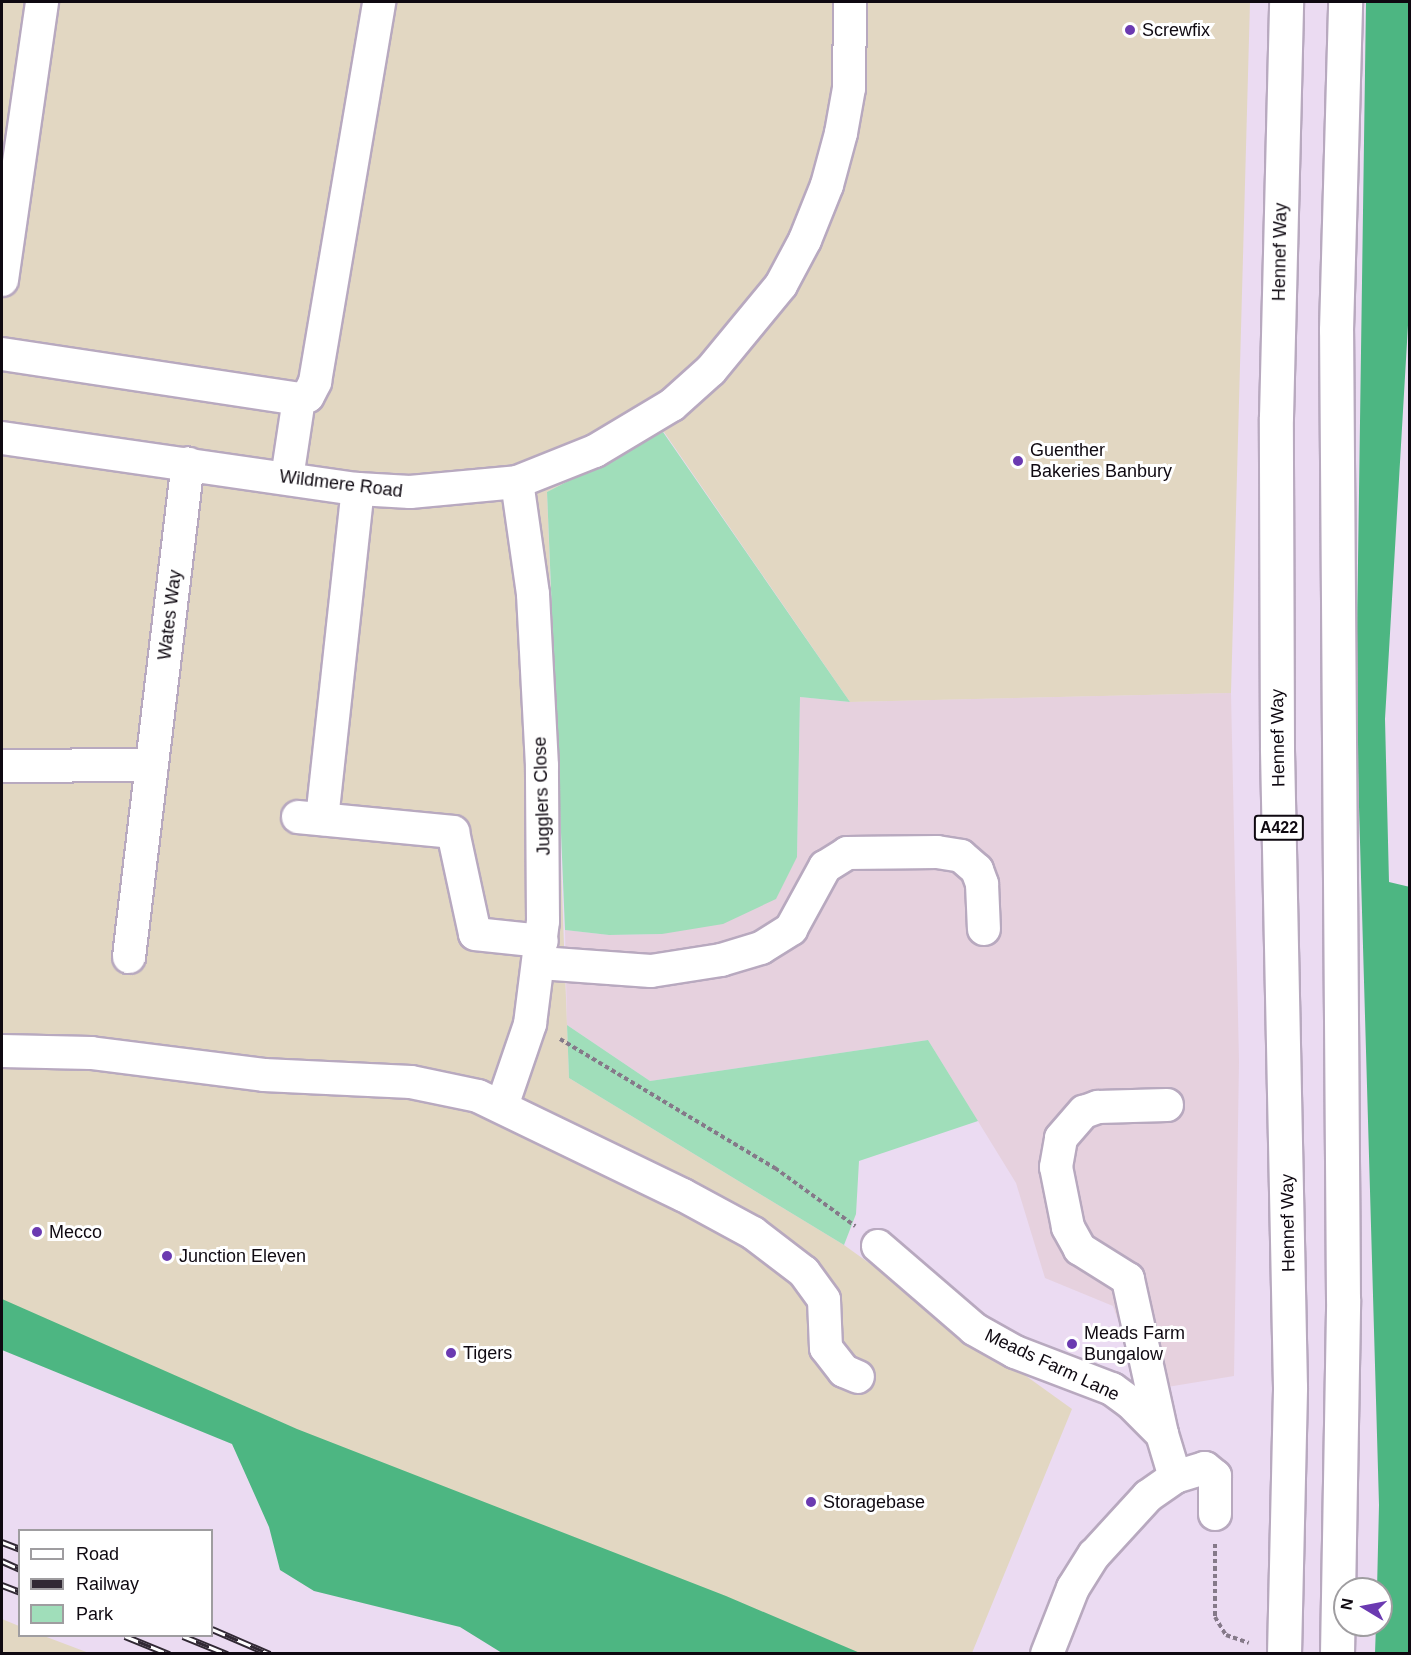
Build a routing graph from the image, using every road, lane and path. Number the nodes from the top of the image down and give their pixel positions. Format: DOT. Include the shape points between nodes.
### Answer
graph roads {
  1 [pos="42,2"];
  2 [pos="379,2"];
  3 [pos="850,2"];
  4 [pos="1286,2"];
  5 [pos="1345,2"];
  6 [pos="2,280"];
  7 [pos="2,354"];
  8 [pos="299,399"];
  9 [pos="2,438"];
  10 [pos="188,464"];
  11 [pos="287,478"];
  12 [pos="517,482"];
  13 [pos="358,489"];
  14 [pos="152,765"];
  15 [pos="2,766"];
  16 [pos="984,929"];
  17 [pos="541,952"];
  18 [pos="129,957"];
  19 [pos="530,1024"];
  20 [pos="2,1052"];
  21 [pos="1167,1105"];
  22 [pos="502,1106"];
  23 [pos="879,1246"];
  24 [pos="858,1377"];
  25 [pos="1162,1434"];
  26 [pos="1175,1477"];
  27 [pos="1215,1514"];
  28 [pos="1249,1643"];
  29 [pos="1047,1653"];
  30 [pos="1284,1653"];
  31 [pos="1337,1653"];
  1 -- 6 [label="street"];
  2 -- 8 [label="street" via="315,382 308,396"];
  3 -- 12 [label="street, Wildmere Road" via="849,88 841,133 827,185 781,285 719,362 672,405 595,451"];
  4 -- 30 [label="highway, Hennef Way / A422" via="1276,417 1277,748 1290,1376"];
  5 -- 31 [label="highway" via="1336,330 1343,1287"];
  7 -- 8 [label="street"];
  8 -- 11 [label="street"];
  9 -- 10 [label="street, Wildmere Road"];
  10 -- 11 [label="street, Wildmere Road"];
  10 -- 14 [label="street, Wates Way"];
  11 -- 13 [label="street, Wildmere Road"];
  12 -- 13 [label="street, Wildmere Road" via="421,491"];
  12 -- 17 [label="street, Jugglers Close" via="532,594 542,765"];
  13 -- 17 [label="street" via="310,818 453,832 476,934"];
  14 -- 15 [label="street"];
  14 -- 18 [label="street, Wates Way"];
  16 -- 17 [label="street" via="982,884 977,870 961,856 937,852 847,853 825,867 791,929 761,948 721,960 651,971"];
  17 -- 19 [label="street, Jugglers Close"];
  19 -- 22 [label="street, Jugglers Close"];
  19 -- 23 [label="path" via="775,1168"];
  20 -- 22 [label="street" via="92,1053 264,1075 411,1082 478,1096"];
  21 -- 25 [label="street" via="1098,1107 1084,1112 1061,1138 1056,1167 1068,1227 1080,1249 1128,1279"];
  22 -- 24 [label="street" via="711,1209 770,1246 804,1272 824,1300 826,1348 844,1371"];
  23 -- 25 [label="street, Meads Farm Lane" via="974,1329 1015,1352 1112,1389"];
  25 -- 26 [label="street, Meads Farm Lane"];
  26 -- 27 [label="street" via="1193,1469 1211,1470"];
  26 -- 29 [label="street" via="1148,1496 1094,1555 1073,1588"];
  27 -- 28 [label="path" via="1215,1617 1226,1635"];
}
